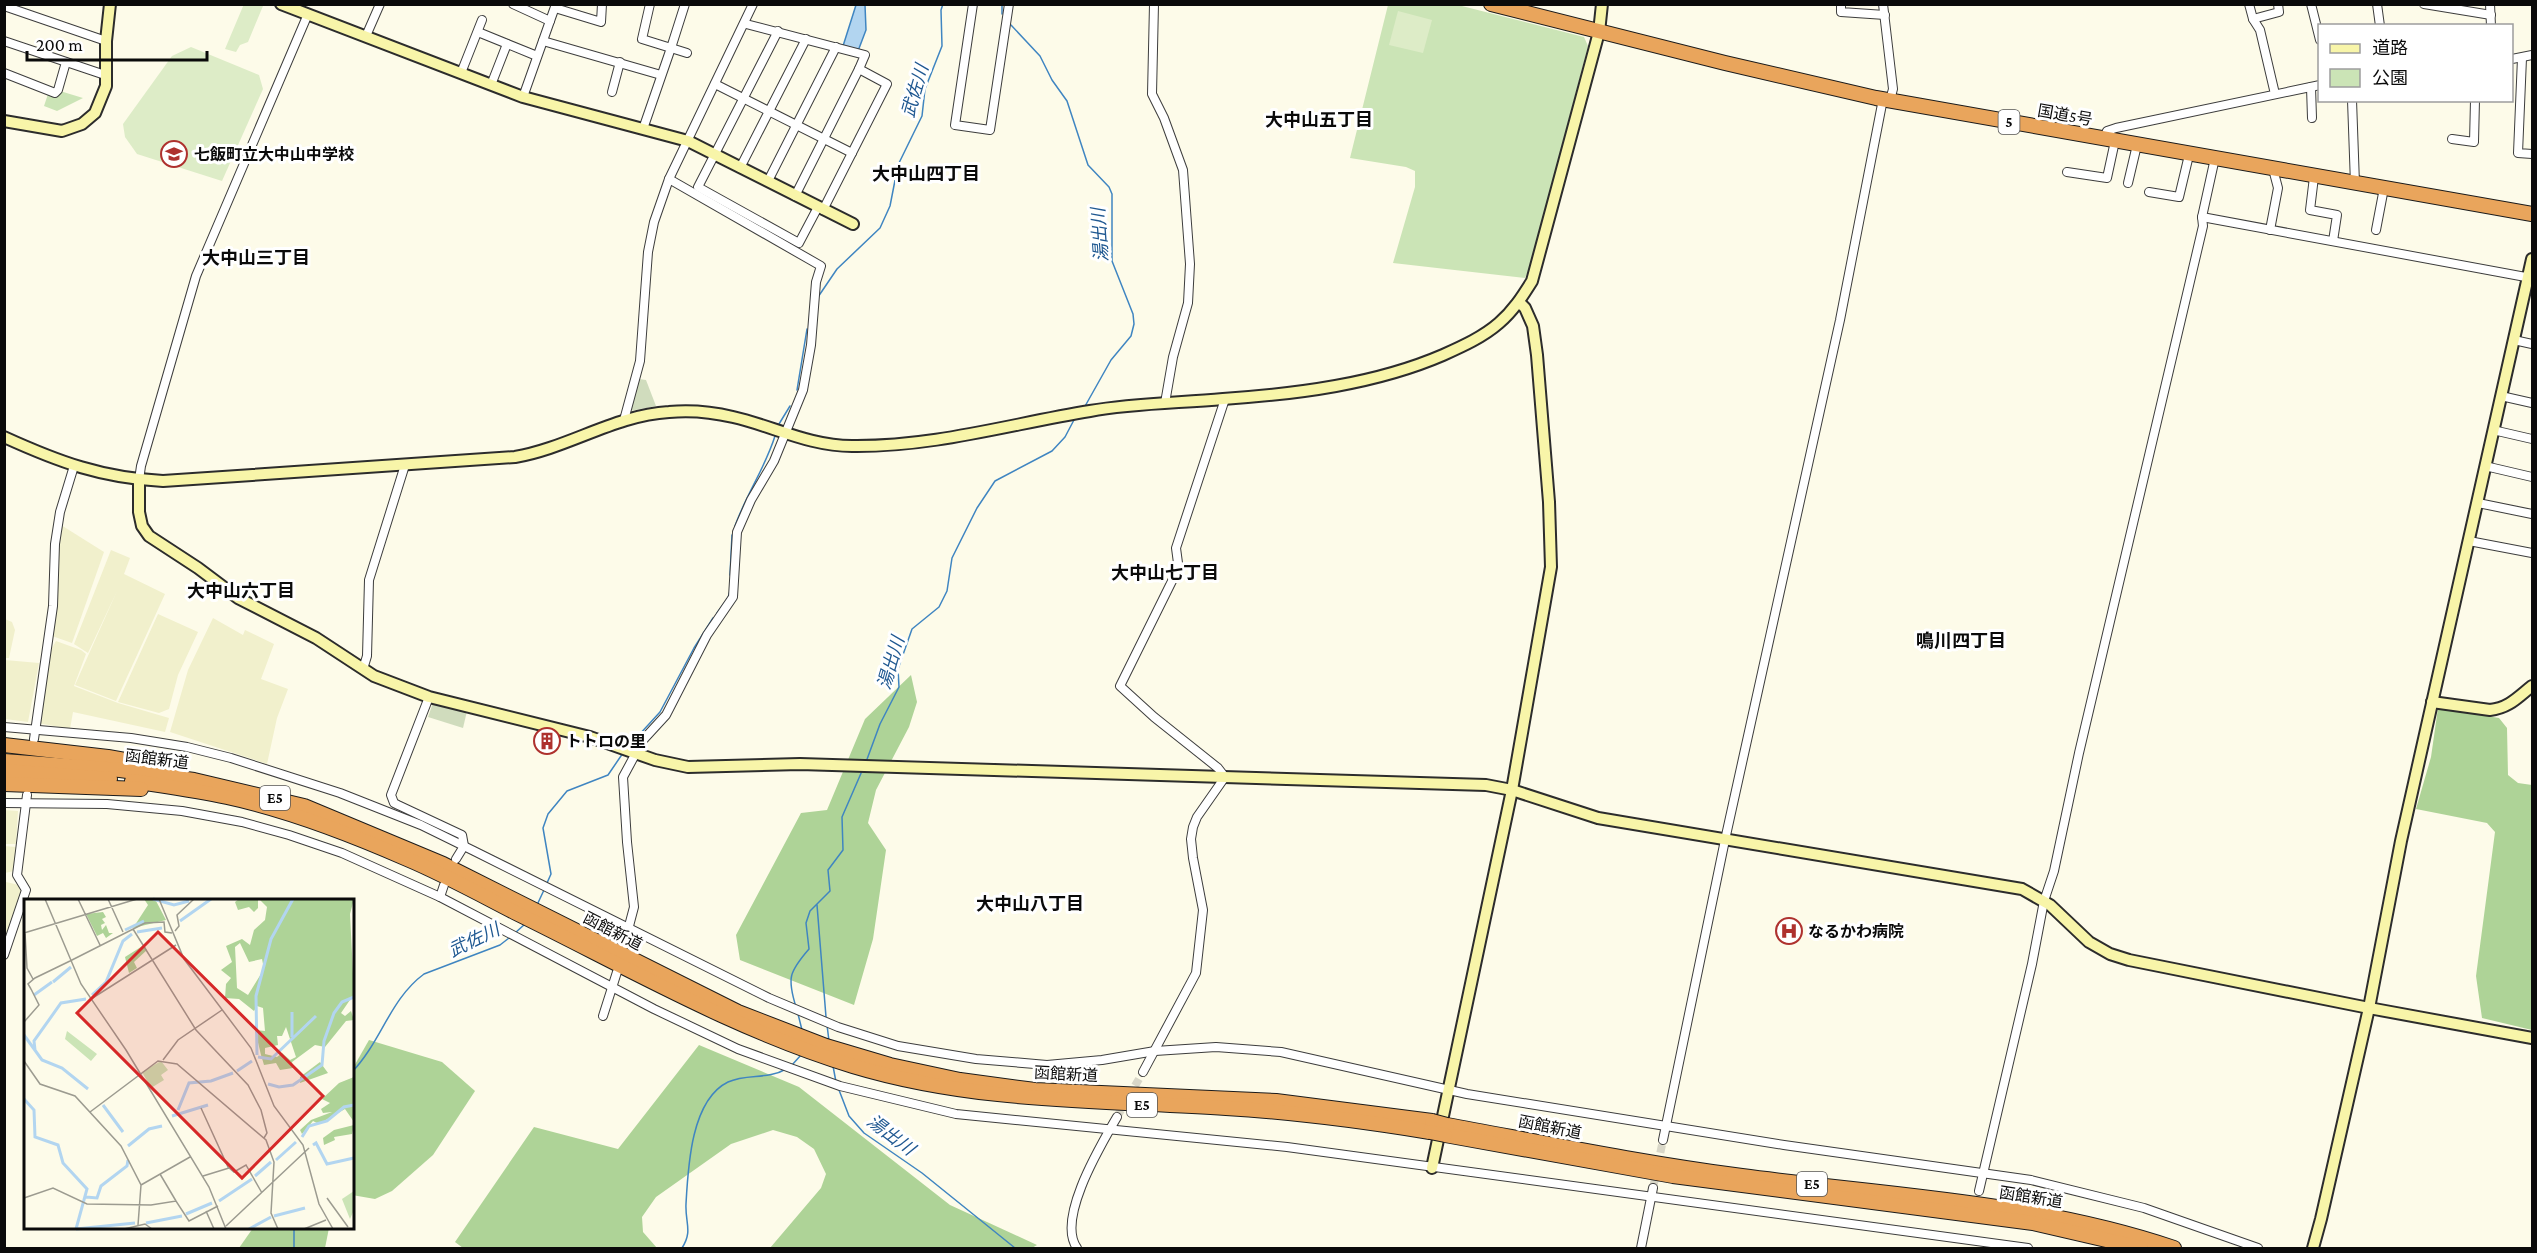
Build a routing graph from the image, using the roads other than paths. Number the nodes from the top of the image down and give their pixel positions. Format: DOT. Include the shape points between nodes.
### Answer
graph roads {
  1 [pos="110,4"];
  2 [pos="281,4"];
  3 [pos="380,4"];
  4 [pos="513,4"];
  5 [pos="602,4"];
  6 [pos="650,4"];
  7 [pos="685,4"];
  8 [pos="753,4"];
  9 [pos="973,4"];
  10 [pos="1009,4"];
  11 [pos="1154,4"];
  12 [pos="1491,4"];
  13 [pos="1602,4"];
  14 [pos="1841,4"];
  15 [pos="1883,4"];
  16 [pos="2249,4"];
  17 [pos="2278,4"];
  18 [pos="2311,4"];
  19 [pos="2377,4"];
  20 [pos="2424,4"];
  21 [pos="2490,4"];
  22 [pos="4,6"];
  23 [pos="556,6"];
  24 [pos="308,14"];
  25 [pos="1885,15"];
  26 [pos="2491,15"];
  27 [pos="2253,19"];
  28 [pos="482,20"];
  29 [pos="550,21"];
  30 [pos="746,24"];
  31 [pos="2380,24"];
  32 [pos="2492,24"];
  33 [pos="778,31"];
  34 [pos="478,32"];
  35 [pos="1599,32"];
  36 [pos="366,36"];
  37 [pos="2318,36"];
  38 [pos="806,39"];
  39 [pos="543,40"];
  40 [pos="4,41"];
  41 [pos="106,41"];
  42 [pos="507,44"];
  43 [pos="836,47"];
  44 [pos="671,48"];
  45 [pos="687,53"];
  46 [pos="2532,55"];
  47 [pos="537,56"];
  48 [pos="2522,58"];
  49 [pos="2513,59"];
  50 [pos="66,62"];
  51 [pos="620,63"];
  52 [pos="859,69"];
  53 [pos="4,73"];
  54 [pos="461,74"];
  55 [pos="105,75"];
  56 [pos="661,75"];
  57 [pos="716,84"];
  58 [pos="491,85"];
  59 [pos="2315,86"];
  60 [pos="612,92"];
  61 [pos="2275,94"];
  62 [pos="523,97"];
  63 [pos="743,98"];
  64 [pos="1886,100"];
  65 [pos="2352,102"];
  66 [pos="2475,102"];
  67 [pos="769,111"];
  68 [pos="2312,118"];
  69 [pos="4,122"];
  70 [pos="796,124"];
  71 [pos="643,129"];
  72 [pos="823,139"];
  73 [pos="2452,139"];
  74 [pos="2109,140"];
  75 [pos="688,141"];
  76 [pos="2137,145"];
  77 [pos="852,153"];
  78 [pos="2532,154"];
  79 [pos="715,155"];
  80 [pos="2190,155"];
  81 [pos="2215,158"];
  82 [pos="740,168"];
  83 [pos="2274,169"];
  84 [pos="2067,172"];
  85 [pos="2314,177"];
  86 [pos="669,179"];
  87 [pos="768,181"];
  88 [pos="2128,183"];
  89 [pos="2355,184"];
  90 [pos="2384,188"];
  91 [pos="2149,192"];
  92 [pos="795,196"];
  93 [pos="821,208"];
  94 [pos="2532,214"];
  95 [pos="2202,217"];
  96 [pos="853,224"];
  97 [pos="2270,230"];
  98 [pos="2376,230"];
  99 [pos="2332,241"];
  100 [pos="2532,259"];
  101 [pos="2530,278"];
  102 [pos="1519,302"];
  103 [pos="2514,340"];
  104 [pos="2532,344"];
  105 [pos="2501,396"];
  106 [pos="1225,399"];
  107 [pos="1165,403"];
  108 [pos="2532,403"];
  109 [pos="624,420"];
  110 [pos="2493,430"];
  111 [pos="785,434"];
  112 [pos="4,437"];
  113 [pos="2532,439"];
  114 [pos="405,465"];
  115 [pos="74,466"];
  116 [pos="2485,466"];
  117 [pos="2532,477"];
  118 [pos="139,480"];
  119 [pos="2478,503"];
  120 [pos="2532,514"];
  121 [pos="2469,541"];
  122 [pos="2532,553"];
  123 [pos="363,669"];
  124 [pos="2532,686"];
  125 [pos="429,697"];
  126 [pos="2432,702"];
  127 [pos="4,727"];
  128 [pos="34,735"];
  129 [pos="4,745"];
  130 [pos="630,750"];
  131 [pos="4,761"];
  132 [pos="4,771"];
  133 [pos="1225,777"];
  134 [pos="4,784"];
  135 [pos="1512,790"];
  136 [pos="230,797"];
  137 [pos="26,799"];
  138 [pos="4,803"];
  139 [pos="304,806"];
  140 [pos="1725,840"];
  141 [pos="464,846"];
  142 [pos="456,859"];
  143 [pos="444,885"];
  144 [pos="440,897"];
  145 [pos="2044,901"];
  146 [pos="522,910"];
  147 [pos="629,928"];
  148 [pos="624,945"];
  149 [pos="4,955"];
  150 [pos="617,972"];
  151 [pos="612,987"];
  152 [pos="2369,1008"];
  153 [pos="603,1016"];
  154 [pos="2532,1038"];
  155 [pos="1155,1051"];
  156 [pos="1143,1072"];
  157 [pos="1447,1090"];
  158 [pos="1117,1117"];
  159 [pos="1666,1127"];
  160 [pos="1446,1130"];
  161 [pos="1109,1131"];
  162 [pos="1663,1140"];
  163 [pos="1432,1168"];
  164 [pos="1983,1173"];
  165 [pos="1653,1188"];
  166 [pos="1979,1191"];
  167 [pos="1651,1198"];
  168 [pos="1077,1248"];
  169 [pos="1641,1248"];
  170 [pos="2028,1248"];
  171 [pos="2141,1248"];
  172 [pos="2174,1248"];
  173 [pos="2258,1248"];
  174 [pos="2313,1248"];
  1 -- 41 [label="street"];
  2 -- 24 [label="street"];
  3 -- 36 [label="street"];
  4 -- 29 [label="street"];
  5 -- 23 [label="street" via="601,22"];
  6 -- 44 [label="street" via="642,39"];
  7 -- 44 [label="street"];
  8 -- 30 [label="street"];
  9 -- 10 [label="street" via="955,125 990,130"];
  11 -- 107 [label="street" via="1152,94 1183,170 1190,264 1188,303"];
  12 -- 35 [label="highway, 国道5号 / 5"];
  13 -- 35 [label="street"];
  14 -- 25 [label="street" via="1841,12"];
  15 -- 25 [label="street"];
  16 -- 27 [label="street"];
  17 -- 27 [label="street" via="2279,12"];
  18 -- 37 [label="street"];
  19 -- 31 [label="street"];
  20 -- 26 [label="street"];
  21 -- 26 [label="street"];
  22 -- 41 [label="street"];
  23 -- 29 [label="street"];
  24 -- 36 [label="street"];
  24 -- 118 [label="street" via="196,276"];
  25 -- 64 [label="street" via="1893,89"];
  26 -- 32 [label="street"];
  27 -- 61 [label="street" via="2260,30"];
  28 -- 34 [label="street"];
  29 -- 39 [label="street"];
  30 -- 33 [label="street"];
  30 -- 57 [label="street"];
  33 -- 38 [label="street"];
  33 -- 63 [label="street"];
  34 -- 42 [label="street"];
  34 -- 54 [label="street"];
  35 -- 64 [label="highway, 国道5号 / 5"];
  35 -- 102 [label="street" via="1541,253 1532,281"];
  36 -- 54 [label="street"];
  38 -- 43 [label="street"];
  38 -- 67 [label="street"];
  39 -- 47 [label="street"];
  39 -- 51 [label="street"];
  40 -- 50 [label="street"];
  41 -- 55 [label="street"];
  42 -- 47 [label="street"];
  42 -- 58 [label="street"];
  43 -- 52 [label="street" via="865,55"];
  43 -- 70 [label="street"];
  44 -- 45 [label="street"];
  44 -- 56 [label="street"];
  46 -- 48 [label="street"];
  47 -- 62 [label="street"];
  48 -- 49 [label="street"];
  48 -- 78 [label="street" via="2518,153"];
  50 -- 53 [label="street" via="54,93"];
  50 -- 55 [label="street"];
  51 -- 56 [label="street"];
  51 -- 60 [label="street"];
  52 -- 72 [label="street"];
  52 -- 77 [label="street" via="887,84"];
  54 -- 58 [label="street"];
  55 -- 69 [label="street" via="106,86 98,108 74,128 62,132"];
  56 -- 71 [label="street"];
  57 -- 63 [label="street"];
  57 -- 75 [label="street"];
  58 -- 62 [label="street"];
  59 -- 61 [label="street"];
  59 -- 68 [label="street"];
  61 -- 74 [label="street" via="2116,128 2107,131"];
  62 -- 71 [label="street"];
  63 -- 67 [label="street"];
  63 -- 79 [label="street"];
  64 -- 74 [label="highway, 国道5号 / 5"];
  64 -- 140 [label="street"];
  65 -- 89 [label="street"];
  66 -- 73 [label="street" via="2474,142"];
  67 -- 70 [label="street"];
  67 -- 82 [label="street"];
  70 -- 72 [label="street"];
  70 -- 87 [label="street"];
  71 -- 75 [label="street"];
  72 -- 77 [label="street"];
  72 -- 92 [label="street"];
  74 -- 76 [label="highway, 国道5号 / 5"];
  74 -- 84 [label="street" via="2107,178"];
  75 -- 79 [label="street"];
  75 -- 86 [label="street"];
  76 -- 80 [label="highway, 国道5号 / 5"];
  76 -- 88 [label="street"];
  77 -- 93 [label="street"];
  79 -- 82 [label="street"];
  79 -- 93 [label="street" via="698,187 799,243"];
  80 -- 81 [label="highway, 国道5号 / 5"];
  80 -- 91 [label="street" via="2179,196"];
  81 -- 83 [label="highway, 国道5号 / 5"];
  81 -- 95 [label="street"];
  82 -- 87 [label="street"];
  83 -- 85 [label="highway, 国道5号 / 5"];
  83 -- 97 [label="street" via="2278,188"];
  85 -- 89 [label="highway, 国道5号 / 5"];
  85 -- 99 [label="street" via="2310,210 2337,215"];
  86 -- 109 [label="street" via="651,236 644,338"];
  86 -- 111 [label="street" via="820,266 806,376"];
  87 -- 92 [label="street"];
  89 -- 90 [label="highway, 国道5号 / 5"];
  90 -- 94 [label="highway, 国道5号 / 5"];
  90 -- 98 [label="street"];
  92 -- 93 [label="street"];
  93 -- 96 [label="street"];
  95 -- 97 [label="street"];
  95 -- 145 [label="street"];
  97 -- 99 [label="street"];
  99 -- 101 [label="street"];
  100 -- 101 [label="street"];
  101 -- 103 [label="street"];
  102 -- 106 [label="street" via="1480,337 1410,369 1302,390"];
  102 -- 135 [label="street" via="1533,326 1537,355 1551,567"];
  103 -- 104 [label="street"];
  103 -- 105 [label="street"];
  105 -- 108 [label="street"];
  105 -- 110 [label="street"];
  106 -- 107 [label="street"];
  106 -- 133 [label="street" via="1176,548 1178,563 1174,577 1120,686"];
  107 -- 111 [label="street" via="1088,411 909,444 826,445"];
  109 -- 111 [label="street" via="665,412 701,411"];
  109 -- 114 [label="street" via="531,454"];
  110 -- 113 [label="street"];
  110 -- 116 [label="street"];
  111 -- 130 [label="street" via="737,532 733,597 707,635 666,715"];
  112 -- 115 [label="street"];
  114 -- 118 [label="street"];
  114 -- 123 [label="street" via="369,580 367,656"];
  115 -- 118 [label="street"];
  115 -- 128 [label="street" via="55,544 54,606"];
  116 -- 117 [label="street"];
  116 -- 119 [label="street"];
  118 -- 123 [label="street" via="139,512 149,536 238,598 316,638"];
  119 -- 120 [label="street"];
  119 -- 121 [label="street"];
  121 -- 122 [label="street"];
  121 -- 126 [label="street"];
  123 -- 125 [label="street"];
  124 -- 126 [label="street" via="2513,703 2498,709"];
  125 -- 130 [label="street"];
  125 -- 141 [label="street" via="392,799 398,806 462,835"];
  126 -- 152 [label="street" via="2387,904"];
  127 -- 128 [label="street"];
  128 -- 141 [label="street" via="130,738 231,758 340,793"];
  129 -- 139 [label="highway" via="147,763 221,779"];
  130 -- 133 [label="street" via="688,767 800,764"];
  130 -- 147 [label="street" via="623,777 634,907"];
  131 -- 139 [label="highway, 函館新道 / E5" via="194,780"];
  132 -- 136 [label="highway, 函館新道 / E5" via="119,779"];
  133 -- 135 [label="street" via="1463,783"];
  133 -- 155 [label="street" via="1197,817 1191,839 1203,910 1196,973"];
  134 -- 136 [label="highway" via="133,788"];
  135 -- 140 [label="street" via="1598,818"];
  135 -- 157 [label="street"];
  136 -- 146 [label="highway, 函館新道 / E5" via="313,822"];
  137 -- 138 [label="street"];
  137 -- 144 [label="street" via="183,811 243,822 342,853"];
  137 -- 149 [label="street" via="17,875 26,890"];
  139 -- 146 [label="highway, 函館新道 / E5" via="423,855"];
  140 -- 145 [label="street" via="2003,884"];
  140 -- 159 [label="street"];
  141 -- 142 [label="street"];
  141 -- 147 [label="street"];
  143 -- 144 [label="street"];
  144 -- 151 [label="street"];
  145 -- 152 [label="street" via="2089,942 2110,954"];
  145 -- 164 [label="street"];
  146 -- 160 [label="highway, 函館新道 / E5, bridge" via="760,1027 858,1062 1035,1090 1276,1101"];
  147 -- 148 [label="street"];
  147 -- 155 [label="street" via="769,998 838,1027 898,1046 1025,1065 1091,1062"];
  150 -- 151 [label="street"];
  151 -- 153 [label="street"];
  151 -- 161 [label="street" via="757,1056 840,1086 956,1114"];
  152 -- 154 [label="street"];
  152 -- 174 [label="street"];
  155 -- 156 [label="street"];
  155 -- 157 [label="street" via="1216,1047 1263,1050"];
  157 -- 159 [label="street"];
  157 -- 163 [label="street"];
  158 -- 161 [label="street"];
  159 -- 162 [label="street"];
  159 -- 164 [label="street"];
  160 -- 171 [label="highway, 函館新道 / E5" via="1683,1177 2033,1223"];
  160 -- 172 [label="highway, 函館新道 / E5" via="1723,1173 2035,1213 2100,1226"];
  161 -- 163 [label="street" via="1287,1147"];
  161 -- 168 [label="street" via="1077,1197 1072,1238"];
  163 -- 167 [label="street"];
  164 -- 166 [label="street"];
  164 -- 173 [label="street" via="2064,1187 2144,1208"];
  165 -- 167 [label="street"];
  167 -- 169 [label="street"];
  167 -- 170 [label="street"];
}
